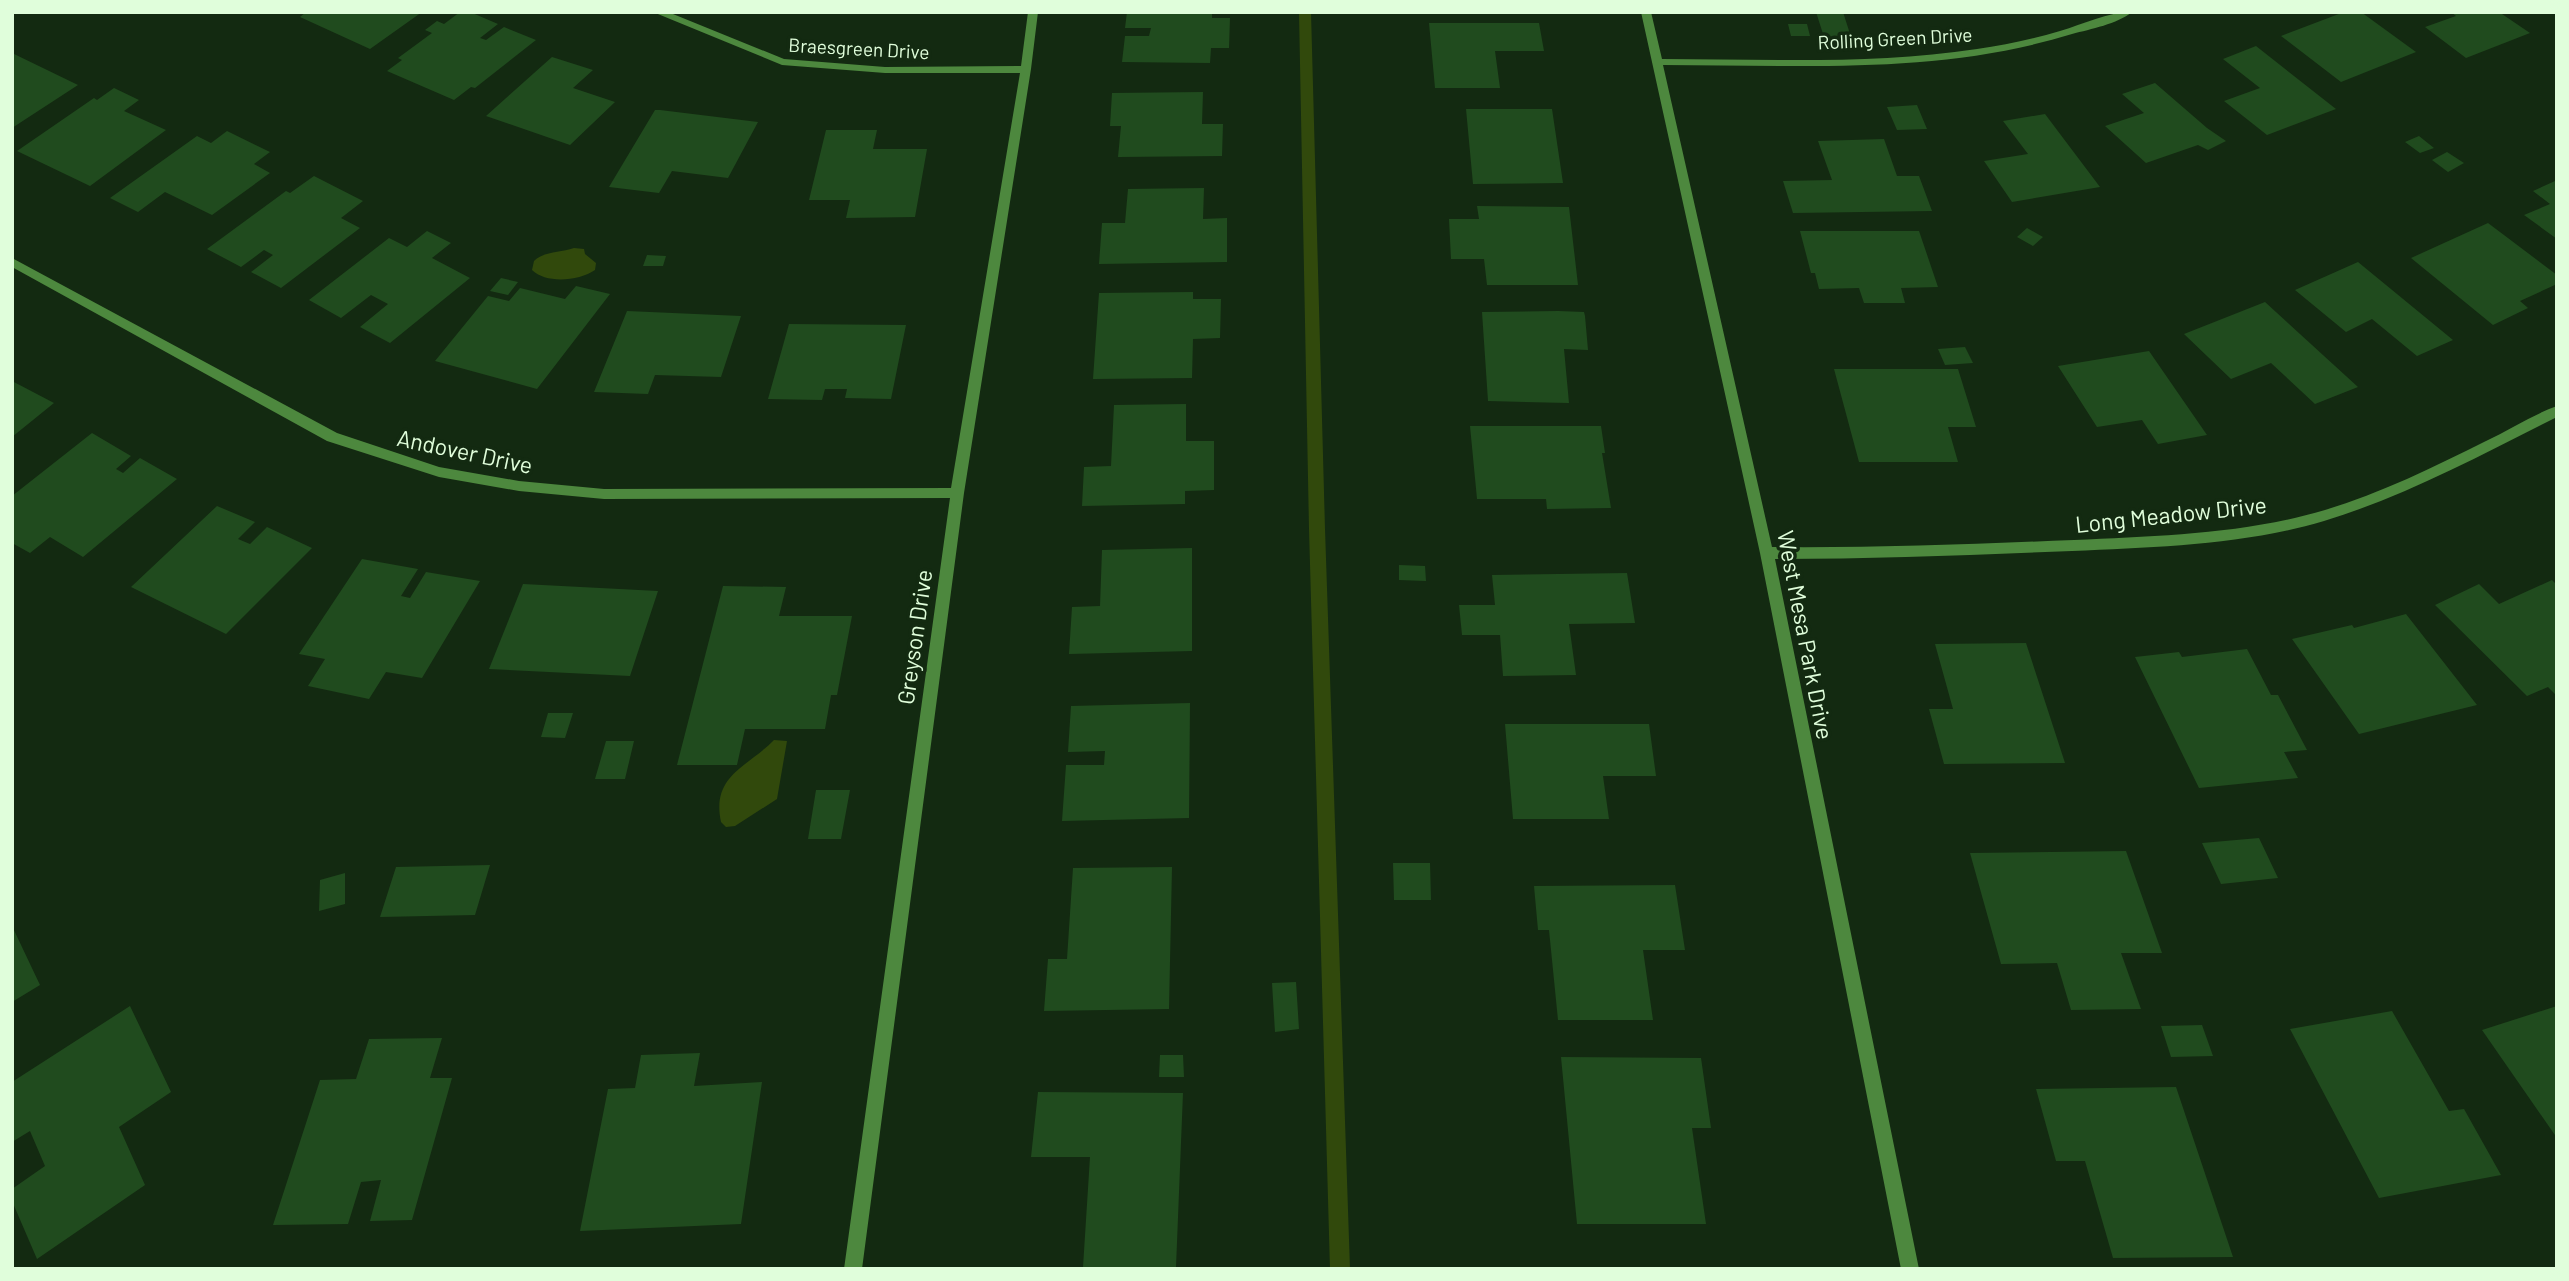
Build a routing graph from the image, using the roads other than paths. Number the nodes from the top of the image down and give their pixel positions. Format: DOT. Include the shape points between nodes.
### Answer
graph roads {
  1 [pos="658,12"];
  2 [pos="1032,12"];
  3 [pos="1646,12"];
  4 [pos="2127,12"];
  5 [pos="1659,62"];
  6 [pos="1026,69"];
  7 [pos="12,262"];
  8 [pos="2557,411"];
  9 [pos="957,493"];
  10 [pos="1767,553"];
  11 [pos="853,1269"];
  12 [pos="1910,1269"];
  1 -- 6 [label="street, Braesgreen Drive" via="782,62 885,70"];
  2 -- 6 [label="street, Greyson Drive"];
  3 -- 5 [label="street, West Mesa Park Drive"];
  4 -- 5 [label="street, Rolling Green Drive" via="2020,45 1957,55"];
  5 -- 10 [label="street, West Mesa Park Drive"];
  6 -- 9 [label="street, Greyson Drive"];
  7 -- 9 [label="street, Andover Drive" via="332,437 439,472 604,494"];
  8 -- 10 [label="street, Long Meadow Drive" via="2400,488 2323,515 2238,533 1901,554"];
  9 -- 11 [label="street, Greyson Drive"];
  10 -- 12 [label="street, West Mesa Park Drive"];
}
